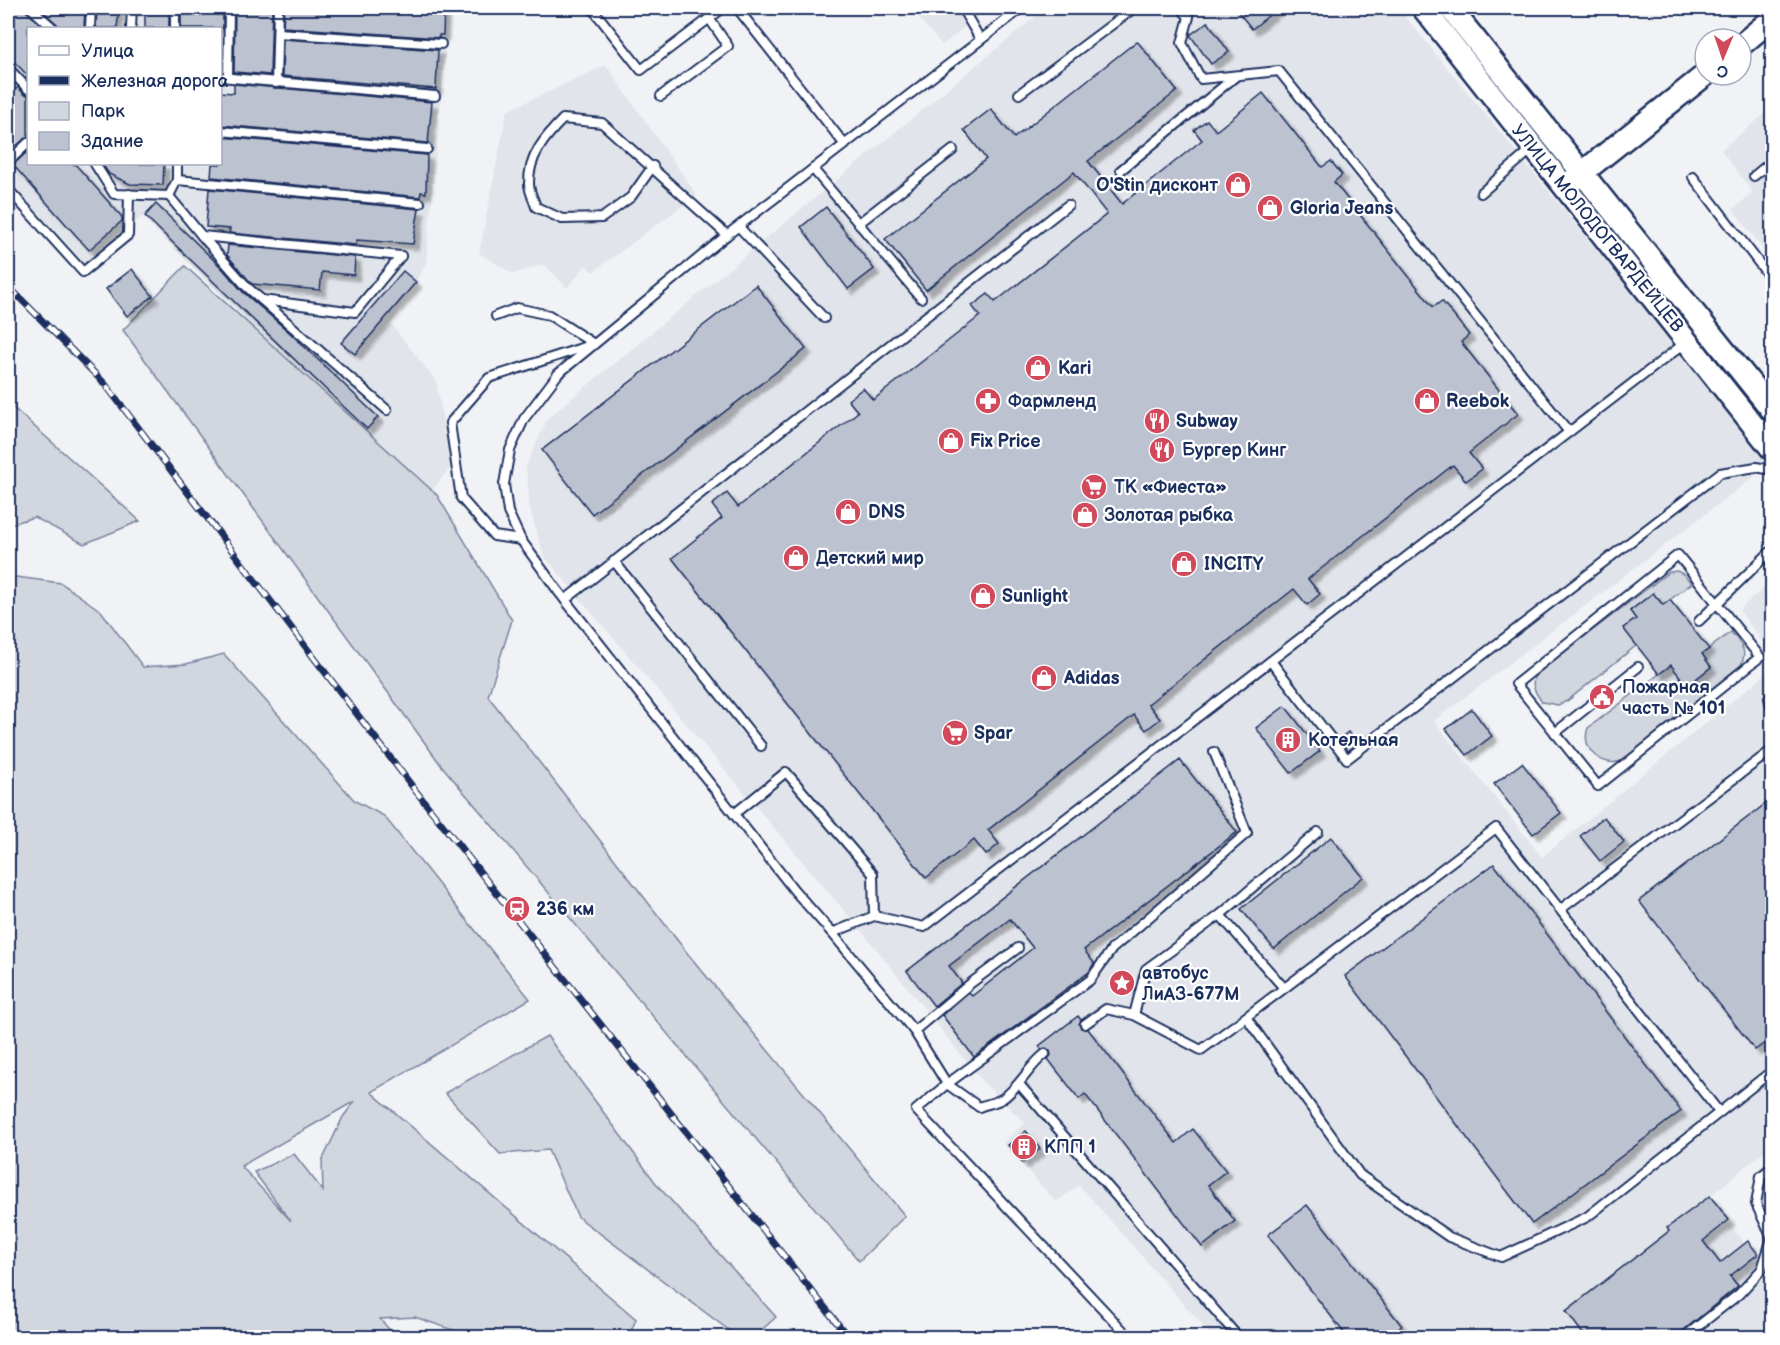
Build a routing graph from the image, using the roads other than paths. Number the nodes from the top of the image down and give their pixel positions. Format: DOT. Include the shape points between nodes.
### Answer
graph roads {
  1 [pos="92,8"];
  2 [pos="132,8"];
  3 [pos="175,8"];
  4 [pos="229,8"];
  5 [pos="278,8"];
  6 [pos="592,8"];
  7 [pos="723,8"];
  8 [pos="737,8"];
  9 [pos="962,8"];
  10 [pos="1022,8"];
  11 [pos="1134,8"];
  12 [pos="1181,8"];
  13 [pos="1423,8"];
  14 [pos="1450,8"];
  15 [pos="35,10"];
  16 [pos="709,18"];
  17 [pos="1773,19"];
  18 [pos="52,27"];
  19 [pos="90,27"];
  20 [pos="131,27"];
  21 [pos="175,27"];
  22 [pos="278,33"];
  23 [pos="1753,35"];
  24 [pos="980,39"];
  25 [pos="441,44"];
  26 [pos="8,68"];
  27 [pos="1236,75"];
  28 [pos="15,76"];
  29 [pos="224,77"];
  30 [pos="276,82"];
  31 [pos="8,84"];
  32 [pos="1693,85"];
  33 [pos="27,88"];
  34 [pos="1019,94"];
  35 [pos="435,96"];
  36 [pos="661,96"];
  37 [pos="222,131"];
  38 [pos="27,144"];
  39 [pos="844,145"];
  40 [pos="1533,147"];
  41 [pos="428,149"];
  42 [pos="953,150"];
  43 [pos="1773,161"];
  44 [pos="8,162"];
  45 [pos="96,165"];
  46 [pos="177,165"];
  47 [pos="652,166"];
  48 [pos="813,170"];
  49 [pos="1121,170"];
  50 [pos="1582,173"];
  51 [pos="1754,176"];
  52 [pos="1693,177"];
  53 [pos="177,180"];
  54 [pos="1565,187"];
  55 [pos="8,189"];
  56 [pos="1481,193"];
  57 [pos="129,194"];
  58 [pos="169,196"];
  59 [pos="420,203"];
  60 [pos="1068,205"];
  61 [pos="859,223"];
  62 [pos="739,227"];
  63 [pos="727,235"];
  64 [pos="202,236"];
  65 [pos="1773,280"];
  66 [pos="921,298"];
  67 [pos="262,300"];
  68 [pos="496,316"];
  69 [pos="824,318"];
  70 [pos="1688,341"];
  71 [pos="594,345"];
  72 [pos="387,410"];
  73 [pos="1773,410"];
  74 [pos="1569,432"];
  75 [pos="1773,449"];
  76 [pos="1773,470"];
  77 [pos="520,540"];
  78 [pos="1773,550"];
  79 [pos="614,561"];
  80 [pos="565,600"];
  81 [pos="1717,603"];
  82 [pos="1699,621"];
  83 [pos="1271,661"];
  84 [pos="1638,667"];
  85 [pos="1773,695"];
  86 [pos="1773,708"];
  87 [pos="1555,734"];
  88 [pos="761,746"];
  89 [pos="1773,750"];
  90 [pos="1214,752"];
  91 [pos="734,814"];
  92 [pos="1318,832"];
  93 [pos="1561,909"];
  94 [pos="1220,915"];
  95 [pos="874,916"];
  96 [pos="832,933"];
  97 [pos="1018,948"];
  98 [pos="1284,988"];
  99 [pos="1134,1015"];
  100 [pos="1246,1017"];
  101 [pos="1085,1024"];
  102 [pos="914,1031"];
  103 [pos="1045,1054"];
  104 [pos="1773,1071"];
  105 [pos="947,1084"];
  106 [pos="1018,1084"];
  107 [pos="1719,1112"];
  108 [pos="1773,1167"];
  109 [pos="1773,1238"];
  110 [pos="1130,1338"];
  111 [pos="1239,1338"];
  112 [pos="1683,1338"];
  1 -- 19 [label="lane"];
  2 -- 20 [label="lane"];
  3 -- 21 [label="lane"];
  4 -- 29 [label="lane"];
  5 -- 22 [label="lane"];
  6 -- 16 [label="lane" via="641,70"];
  7 -- 16 [label="lane"];
  8 -- 39 [label="lane"];
  9 -- 24 [label="lane"];
  10 -- 24 [label="lane"];
  11 -- 34 [label="lane"];
  12 -- 27 [label="lane" via="1189,17 1182,43 1201,79"];
  13 -- 40 [label="main road, УЛИЦА МОЛОДОГВАРДЕЙЦЕВ"];
  14 -- 50 [label="main road, УЛИЦА МОЛОДОГВАРДЕЙЦЕВ"];
  15 -- 18 [label="lane"];
  16 -- 36 [label="lane" via="728,46"];
  17 -- 23 [label="main road"];
  22 -- 25 [label="lane"];
  22 -- 30 [label="lane"];
  24 -- 39 [label="lane"];
  26 -- 28 [label="lane"];
  27 -- 49 [label="lane"];
  27 -- 74 [label="lane" via="1279,71"];
  28 -- 31 [label="lane"];
  28 -- 33 [label="lane"];
  29 -- 30 [label="lane"];
  30 -- 35 [label="lane"];
  32 -- 50 [label="main road"];
  37 -- 41 [label="lane"];
  38 -- 44 [label="lane"];
  39 -- 48 [label="lane"];
  40 -- 54 [label="main road, УЛИЦА МОЛОДОГВАРДЕЙЦЕВ"];
  40 -- 56 [label="lane"];
  42 -- 61 [label="lane"];
  43 -- 51 [label="lane"];
  45 -- 57 [label="lane" via="114,194"];
  46 -- 53 [label="lane"];
  47 -- 47 [label="lane" via="602,123 563,119 533,157 528,185 536,207 546,212 562,219 602,218 631,197"];
  47 -- 63 [label="lane"];
  48 -- 61 [label="lane"];
  48 -- 62 [label="lane"];
  50 -- 54 [label="main road"];
  50 -- 73 [label="main road, УЛИЦА МОЛОДОГВАРДЕЙЦЕВ"];
  52 -- 65 [label="lane"];
  53 -- 58 [label="lane"];
  53 -- 59 [label="lane"];
  54 -- 70 [label="main road, УЛИЦА МОЛОДОГВАРДЕЙЦЕВ"];
  55 -- 57 [label="lane" via="83,272 128,235"];
  57 -- 58 [label="lane"];
  58 -- 64 [label="lane"];
  60 -- 79 [label="lane"];
  61 -- 66 [label="lane"];
  62 -- 63 [label="lane"];
  62 -- 69 [label="lane"];
  63 -- 71 [label="lane"];
  64 -- 67 [label="lane"];
  64 -- 67 [label="lane" via="401,256 355,312"];
  67 -- 72 [label="lane"];
  68 -- 71 [label="lane" via="517,308 549,315"];
  70 -- 74 [label="lane"];
  70 -- 75 [label="main road, УЛИЦА МОЛОДОГВАРДЕЙЦЕВ"];
  71 -- 77 [label="lane" via="558,374 524,419 510,450 504,484 508,512"];
  71 -- 77 [label="lane" via="489,378 450,423 461,498 494,536"];
  74 -- 83 [label="lane"];
  76 -- 83 [label="lane" via="1756,467 1720,473 1347,759"];
  77 -- 80 [label="lane"];
  78 -- 81 [label="lane"];
  79 -- 80 [label="lane"];
  79 -- 88 [label="lane"];
  80 -- 91 [label="lane"];
  81 -- 82 [label="lane"];
  81 -- 87 [label="lane" via="1678,555 1516,684"];
  81 -- 87 [label="lane" via="1760,657 1598,786"];
  83 -- 95 [label="lane" via="924,927"];
  84 -- 87 [label="lane"];
  85 -- 86 [label="lane" via="1769,698"];
  89 -- 93 [label="lane"];
  90 -- 105 [label="lane" via="1248,833 1112,949 1090,980"];
  91 -- 95 [label="lane" via="786,772 873,874"];
  91 -- 96 [label="lane"];
  92 -- 94 [label="lane"];
  93 -- 98 [label="lane" via="1496,828"];
  93 -- 107 [label="lane"];
  94 -- 98 [label="lane"];
  94 -- 99 [label="lane" via="1146,969"];
  95 -- 96 [label="lane"];
  96 -- 102 [label="lane"];
  97 -- 102 [label="lane"];
  98 -- 100 [label="lane"];
  99 -- 100 [label="lane" via="1201,1050"];
  99 -- 101 [label="lane" via="1106,1009"];
  100 -- 107 [label="lane" via="1360,1175 1449,1237 1501,1257 1587,1218"];
  102 -- 105 [label="lane"];
  103 -- 106 [label="lane"];
  104 -- 107 [label="lane"];
  105 -- 106 [label="lane" via="979,1107 1001,1100"];
  105 -- 110 [label="lane" via="916,1110"];
  106 -- 111 [label="lane"];
  108 -- 109 [label="lane" via="1761,1176 1756,1204"];
  109 -- 112 [label="lane" via="1762,1269 1739,1294"];
}
